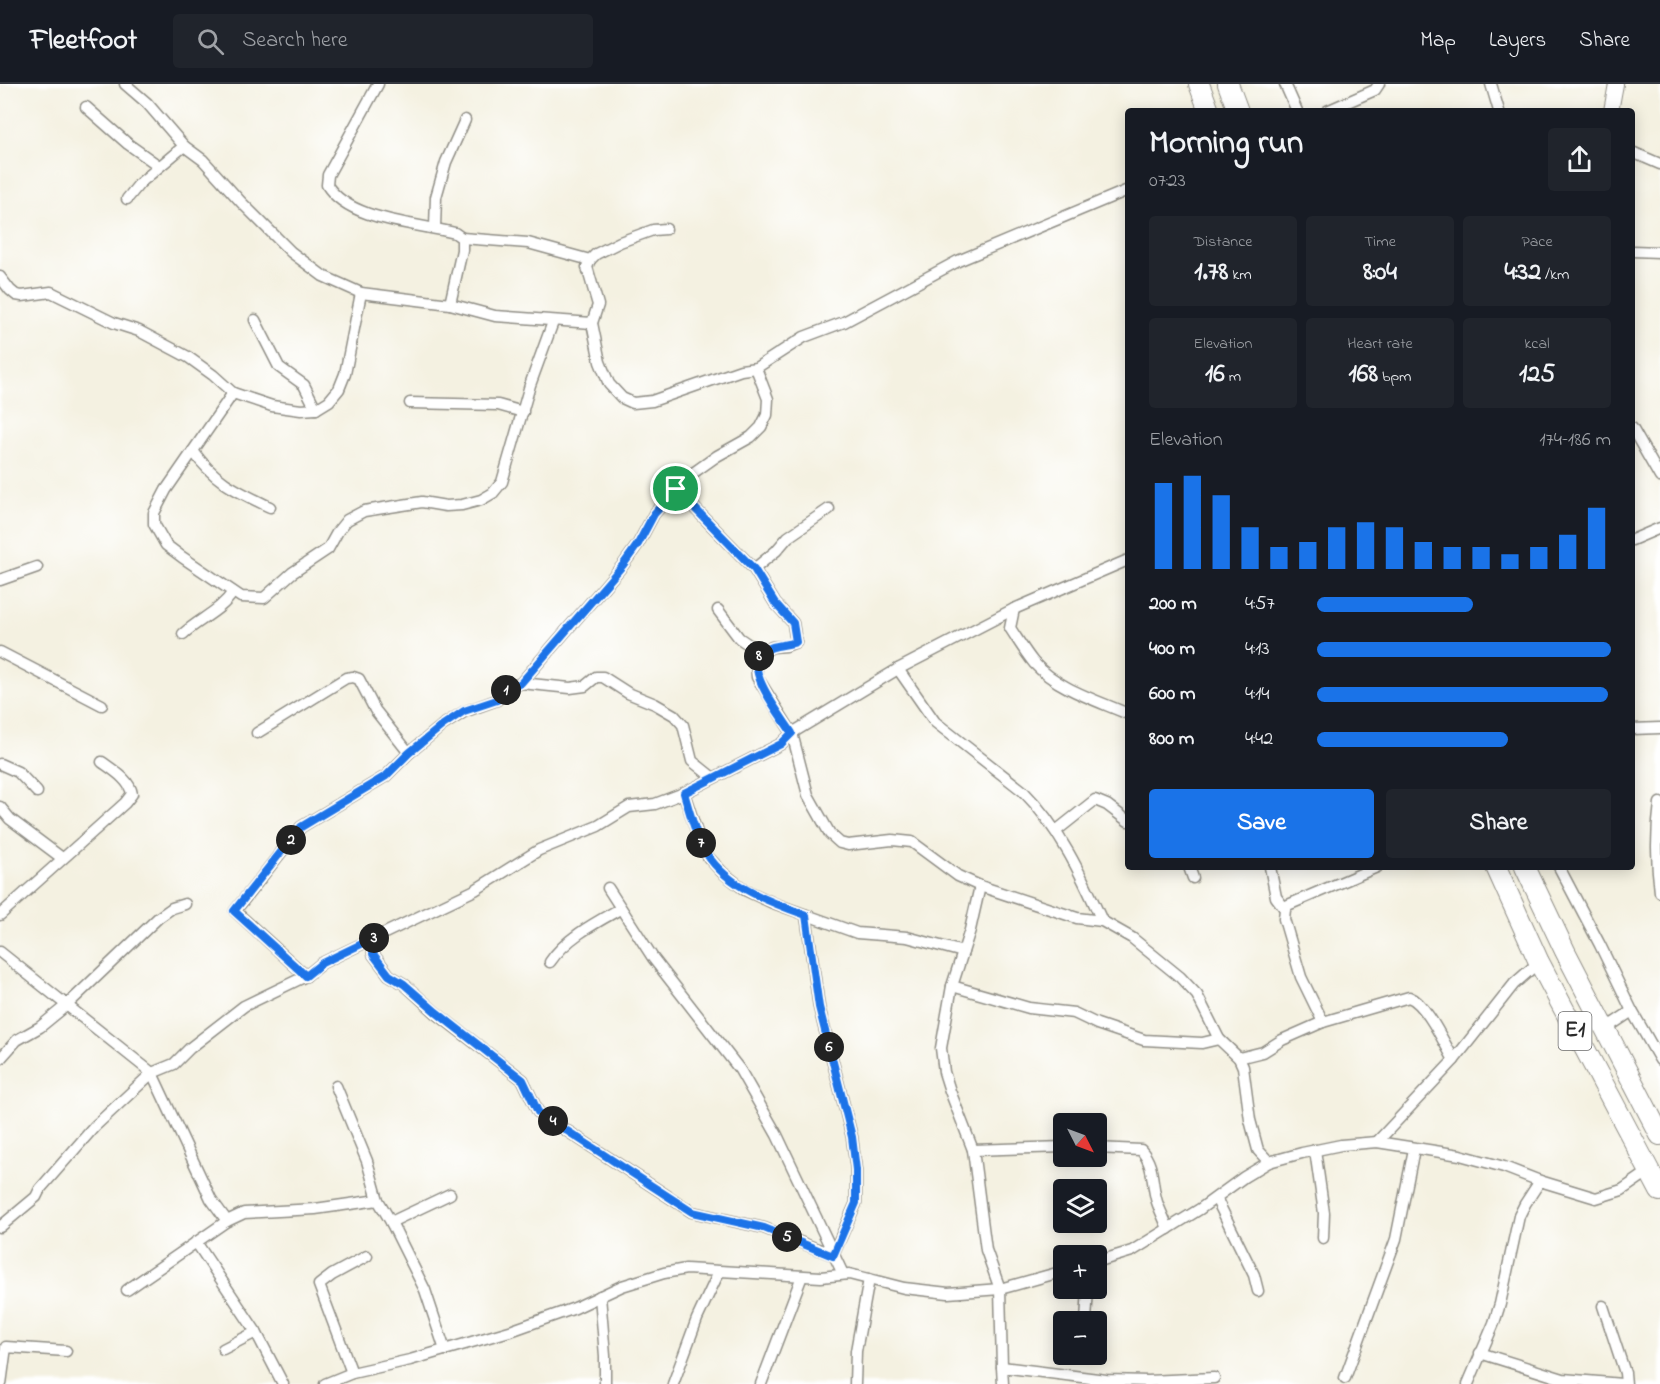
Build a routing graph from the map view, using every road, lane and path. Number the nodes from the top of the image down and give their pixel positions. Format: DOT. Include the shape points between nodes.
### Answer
graph roads {
  1 [pos="125,84"];
  2 [pos="378,84"];
  3 [pos="1198,84"];
  4 [pos="1228,84"];
  5 [pos="1285,84"];
  6 [pos="1379,84"];
  7 [pos="1491,84"];
  8 [pos="1616,84"];
  9 [pos="86,107"];
  10 [pos="1208,108"];
  11 [pos="1237,108"];
  12 [pos="1296,108"];
  13 [pos="1334,108"];
  14 [pos="1498,108"];
  15 [pos="1612,108"];
  16 [pos="465,120"];
  17 [pos="184,146"];
  18 [pos="1635,153"];
  19 [pos="1660,165"];
  20 [pos="159,166"];
  21 [pos="1125,191"];
  22 [pos="127,199"];
  23 [pos="435,228"];
  24 [pos="666,229"];
  25 [pos="462,238"];
  26 [pos="1635,251"];
  27 [pos="1660,252"];
  28 [pos="590,260"];
  29 [pos="0,277"];
  30 [pos="361,293"];
  31 [pos="450,304"];
  32 [pos="255,320"];
  33 [pos="554,322"];
  34 [pos="592,323"];
  35 [pos="756,368"];
  36 [pos="233,393"];
  37 [pos="411,403"];
  38 [pos="316,409"];
  39 [pos="524,412"];
  40 [pos="1635,433"];
  41 [pos="194,451"];
  42 [pos="1660,477"];
  43 [pos="676,489"];
  44 [pos="270,507"];
  45 [pos="829,509"];
  46 [pos="1660,528"];
  47 [pos="1635,539"];
  48 [pos="1125,562"];
  49 [pos="37,567"];
  50 [pos="754,569"];
  51 [pos="0,580"];
  52 [pos="233,592"];
  53 [pos="1014,609"];
  54 [pos="718,610"];
  55 [pos="183,634"];
  56 [pos="0,652"];
  57 [pos="761,653"];
  58 [pos="898,669"];
  59 [pos="521,683"];
  60 [pos="102,705"];
  61 [pos="1125,713"];
  62 [pos="1660,728"];
  63 [pos="1635,729"];
  64 [pos="257,733"];
  65 [pos="792,733"];
  66 [pos="409,753"];
  67 [pos="102,762"];
  68 [pos="0,764"];
  69 [pos="712,777"];
  70 [pos="37,792"];
  71 [pos="684,793"];
  72 [pos="1660,803"];
  73 [pos="0,807"];
  74 [pos="1125,819"];
  75 [pos="1056,831"];
  76 [pos="62,858"];
  77 [pos="1271,870"];
  78 [pos="1370,870"];
  79 [pos="1497,870"];
  80 [pos="1526,870"];
  81 [pos="1560,870"];
  82 [pos="980,886"];
  83 [pos="608,888"];
  84 [pos="1660,891"];
  85 [pos="185,904"];
  86 [pos="620,909"];
  87 [pos="1285,909"];
  88 [pos="0,915"];
  89 [pos="806,915"];
  90 [pos="1102,921"];
  91 [pos="374,938"];
  92 [pos="0,952"];
  93 [pos="963,952"];
  94 [pos="550,962"];
  95 [pos="1539,962"];
  96 [pos="306,976"];
  97 [pos="952,986"];
  98 [pos="67,1005"];
  99 [pos="1632,1011"];
  100 [pos="1323,1022"];
  101 [pos="1605,1029"];
  102 [pos="1220,1039"];
  103 [pos="1657,1046"];
  104 [pos="1239,1058"];
  105 [pos="0,1059"];
  106 [pos="1454,1060"];
  107 [pos="1660,1060"];
  108 [pos="152,1073"];
  109 [pos="336,1086"];
  110 [pos="1660,1135"];
  111 [pos="1377,1142"];
  112 [pos="1053,1148"];
  113 [pos="1107,1148"];
  114 [pos="1414,1149"];
  115 [pos="973,1150"];
  116 [pos="1315,1150"];
  117 [pos="1269,1162"];
  118 [pos="1648,1172"];
  119 [pos="1540,1181"];
  120 [pos="1660,1191"];
  121 [pos="450,1194"];
  122 [pos="1216,1198"];
  123 [pos="378,1200"];
  124 [pos="227,1221"];
  125 [pos="391,1222"];
  126 [pos="0,1227"];
  127 [pos="1168,1229"];
  128 [pos="1323,1239"];
  129 [pos="196,1242"];
  130 [pos="368,1256"];
  131 [pos="833,1256"];
  132 [pos="1107,1259"];
  133 [pos="718,1272"];
  134 [pos="843,1274"];
  135 [pos="1053,1274"];
  136 [pos="802,1276"];
  137 [pos="869,1279"];
  138 [pos="1000,1289"];
  139 [pos="127,1290"];
  140 [pos="1258,1291"];
  141 [pos="600,1296"];
  142 [pos="1603,1306"];
  143 [pos="256,1332"];
  144 [pos="3,1347"];
  145 [pos="224,1349"];
  146 [pos="445,1350"];
  147 [pos="66,1351"];
  148 [pos="1480,1353"];
  149 [pos="1002,1367"];
  150 [pos="357,1372"];
  151 [pos="1214,1377"];
  152 [pos="1345,1378"];
  153 [pos="1,1384"];
  154 [pos="283,1384"];
  155 [pos="325,1384"];
  156 [pos="366,1384"];
  157 [pos="605,1384"];
  158 [pos="673,1384"];
  159 [pos="761,1384"];
  160 [pos="855,1384"];
  161 [pos="1003,1384"];
  162 [pos="1467,1384"];
  163 [pos="1624,1384"];
  1 -- 17 [label="street"];
  2 -- 23 [label="street" via="328,175 327,185 340,201 366,214"];
  3 -- 10 [label="highway"];
  4 -- 11 [label="highway"];
  5 -- 12 [label="street"];
  6 -- 13 [label="street" via="1375,90"];
  7 -- 14 [label="street"];
  8 -- 15 [label="street"];
  9 -- 20 [label="street"];
  16 -- 23 [label="street" via="436,197"];
  17 -- 20 [label="street"];
  17 -- 30 [label="street" via="203,160 291,252 323,276"];
  18 -- 19 [label="street"];
  20 -- 22 [label="street"];
  21 -- 35 [label="street" via="958,261 844,322 804,338"];
  23 -- 25 [label="street"];
  24 -- 28 [label="street" via="620,242"];
  25 -- 28 [label="street" via="528,243"];
  25 -- 31 [label="street"];
  26 -- 27 [label="street"];
  28 -- 34 [label="street" via="588,267 598,305"];
  29 -- 36 [label="street" via="16,294 51,292 139,331 189,357"];
  30 -- 31 [label="street"];
  30 -- 38 [label="street" via="339,389"];
  31 -- 33 [label="street" via="495,316"];
  32 -- 38 [label="street" via="279,367 304,385"];
  33 -- 34 [label="street"];
  33 -- 39 [label="street"];
  34 -- 35 [label="street" via="609,384 633,403 652,401"];
  35 -- 43 [label="street" via="768,399 762,427 693,473"];
  36 -- 38 [label="street" via="272,406"];
  36 -- 41 [label="street"];
  37 -- 39 [label="street" via="498,405"];
  39 -- 52 [label="street" via="502,482 493,493 481,500 446,506 422,502 364,511 347,520 328,549 264,598 246,598"];
  40 -- 42 [label="street"];
  41 -- 44 [label="street" via="226,486"];
  41 -- 52 [label="street" via="166,490 154,513 154,524 166,545"];
  43 -- 50 [label="street"];
  43 -- 59 [label="street" via="654,514 623,565"];
  45 -- 50 [label="street" via="788,537"];
  46 -- 47 [label="street"];
  48 -- 53 [label="street"];
  49 -- 51 [label="street"];
  50 -- 57 [label="street" via="793,623 796,642"];
  52 -- 55 [label="street" via="223,605"];
  53 -- 58 [label="street"];
  53 -- 61 [label="street" via="1010,628 1035,664 1072,690"];
  54 -- 57 [label="street" via="739,638"];
  56 -- 60 [label="street"];
  57 -- 65 [label="street" via="756,661 757,677"];
  58 -- 65 [label="street"];
  58 -- 75 [label="street" via="935,722 1023,791"];
  59 -- 66 [label="street" via="497,700 464,711"];
  59 -- 69 [label="street" via="570,688 585,686 603,676 628,693 675,715 683,725 692,761"];
  62 -- 63 [label="street"];
  64 -- 66 [label="street" via="353,677 359,680 375,710"];
  65 -- 69 [label="street" via="781,744"];
  65 -- 82 [label="street" via="808,795 830,834 840,843 912,842 958,876"];
  66 -- 96 [label="street" via="386,776 301,827 234,911"];
  67 -- 76 [label="street" via="125,782 132,794"];
  68 -- 70 [label="street" via="18,772"];
  69 -- 71 [label="street"];
  71 -- 89 [label="street" via="701,845 722,872 746,890"];
  71 -- 91 [label="street" via="655,804 629,807 598,826 539,850 475,890"];
  72 -- 84 [label="street"];
  73 -- 76 [label="street"];
  74 -- 75 [label="street" via="1095,800"];
  75 -- 90 [label="street"];
  76 -- 88 [label="street"];
  77 -- 87 [label="street" via="1276,897"];
  78 -- 87 [label="street"];
  79 -- 95 [label="highway, E1"];
  80 -- 101 [label="highway, E1"];
  81 -- 99 [label="street"];
  82 -- 90 [label="street" via="1066,914"];
  82 -- 93 [label="street"];
  83 -- 86 [label="street"];
  85 -- 98 [label="street" via="158,918"];
  86 -- 94 [label="street" via="590,926 557,951"];
  86 -- 131 [label="street" via="740,1070 777,1135"];
  87 -- 100 [label="street" via="1284,919 1300,977"];
  89 -- 93 [label="street" via="857,933 907,937"];
  89 -- 131 [label="street" via="819,1007 852,1137 856,1170 856,1203"];
  90 -- 102 [label="street" via="1132,938 1180,976 1197,995"];
  91 -- 96 [label="street" via="322,963"];
  91 -- 131 [label="street" via="373,954 389,975 523,1080 538,1112 692,1212 764,1228"];
  92 -- 98 [label="street"];
  93 -- 97 [label="street"];
  95 -- 106 [label="street" via="1514,984"];
  95 -- 118 [label="highway, E1"];
  96 -- 108 [label="street" via="244,1006 174,1064"];
  97 -- 102 [label="street" via="1029,1008 1074,1013 1144,1040 1202,1043"];
  97 -- 115 [label="street" via="941,1048 944,1072"];
  98 -- 105 [label="street" via="17,1040"];
  98 -- 108 [label="street"];
  99 -- 101 [label="street"];
  99 -- 103 [label="street"];
  100 -- 104 [label="street" via="1263,1052"];
  100 -- 106 [label="street" via="1409,997 1424,1010"];
  101 -- 110 [label="highway, E1"];
  102 -- 104 [label="street"];
  103 -- 107 [label="street"];
  104 -- 117 [label="street" via="1258,1150"];
  106 -- 111 [label="street"];
  108 -- 124 [label="street" via="211,1198"];
  108 -- 126 [label="street" via="95,1126 36,1197"];
  109 -- 123 [label="street" via="367,1161"];
  111 -- 114 [label="street"];
  111 -- 116 [label="street"];
  112 -- 115 [label="street"];
  113 -- 127 [label="street" via="1142,1150 1148,1157 1156,1200"];
  114 -- 119 [label="street" via="1460,1155"];
  114 -- 152 [label="street" via="1396,1239"];
  115 -- 138 [label="street" via="986,1250"];
  116 -- 117 [label="street"];
  116 -- 128 [label="street" via="1324,1213"];
  117 -- 122 [label="street"];
  118 -- 119 [label="street" via="1622,1190 1596,1198"];
  118 -- 120 [label="highway, E1"];
  119 -- 148 [label="street" via="1519,1216 1500,1304"];
  121 -- 125 [label="street"];
  122 -- 127 [label="street"];
  122 -- 140 [label="street"];
  123 -- 124 [label="street" via="244,1213"];
  123 -- 125 [label="street"];
  124 -- 129 [label="street"];
  125 -- 146 [label="street" via="425,1290"];
  127 -- 132 [label="street" via="1132,1251"];
  129 -- 139 [label="street"];
  129 -- 143 [label="street"];
  130 -- 150 [label="street" via="319,1285"];
  131 -- 134 [label="street"];
  133 -- 136 [label="street"];
  133 -- 141 [label="street" via="686,1269 663,1273"];
  133 -- 158 [label="street"];
  134 -- 136 [label="street"];
  134 -- 137 [label="street"];
  135 -- 138 [label="street"];
  136 -- 159 [label="street"];
  137 -- 138 [label="street" via="928,1292"];
  137 -- 160 [label="street" via="856,1351"];
  138 -- 149 [label="street"];
  141 -- 146 [label="street" via="513,1330"];
  141 -- 157 [label="street"];
  142 -- 163 [label="street" via="1625,1373"];
  143 -- 145 [label="street"];
  143 -- 154 [label="street"];
  144 -- 147 [label="street"];
  144 -- 153 [label="street"];
  146 -- 150 [label="street"];
  148 -- 162 [label="street"];
  148 -- 163 [label="street" via="1563,1379"];
  149 -- 151 [label="street" via="1106,1380"];
  149 -- 161 [label="street"];
  150 -- 155 [label="street"];
  150 -- 156 [label="street"];
}
